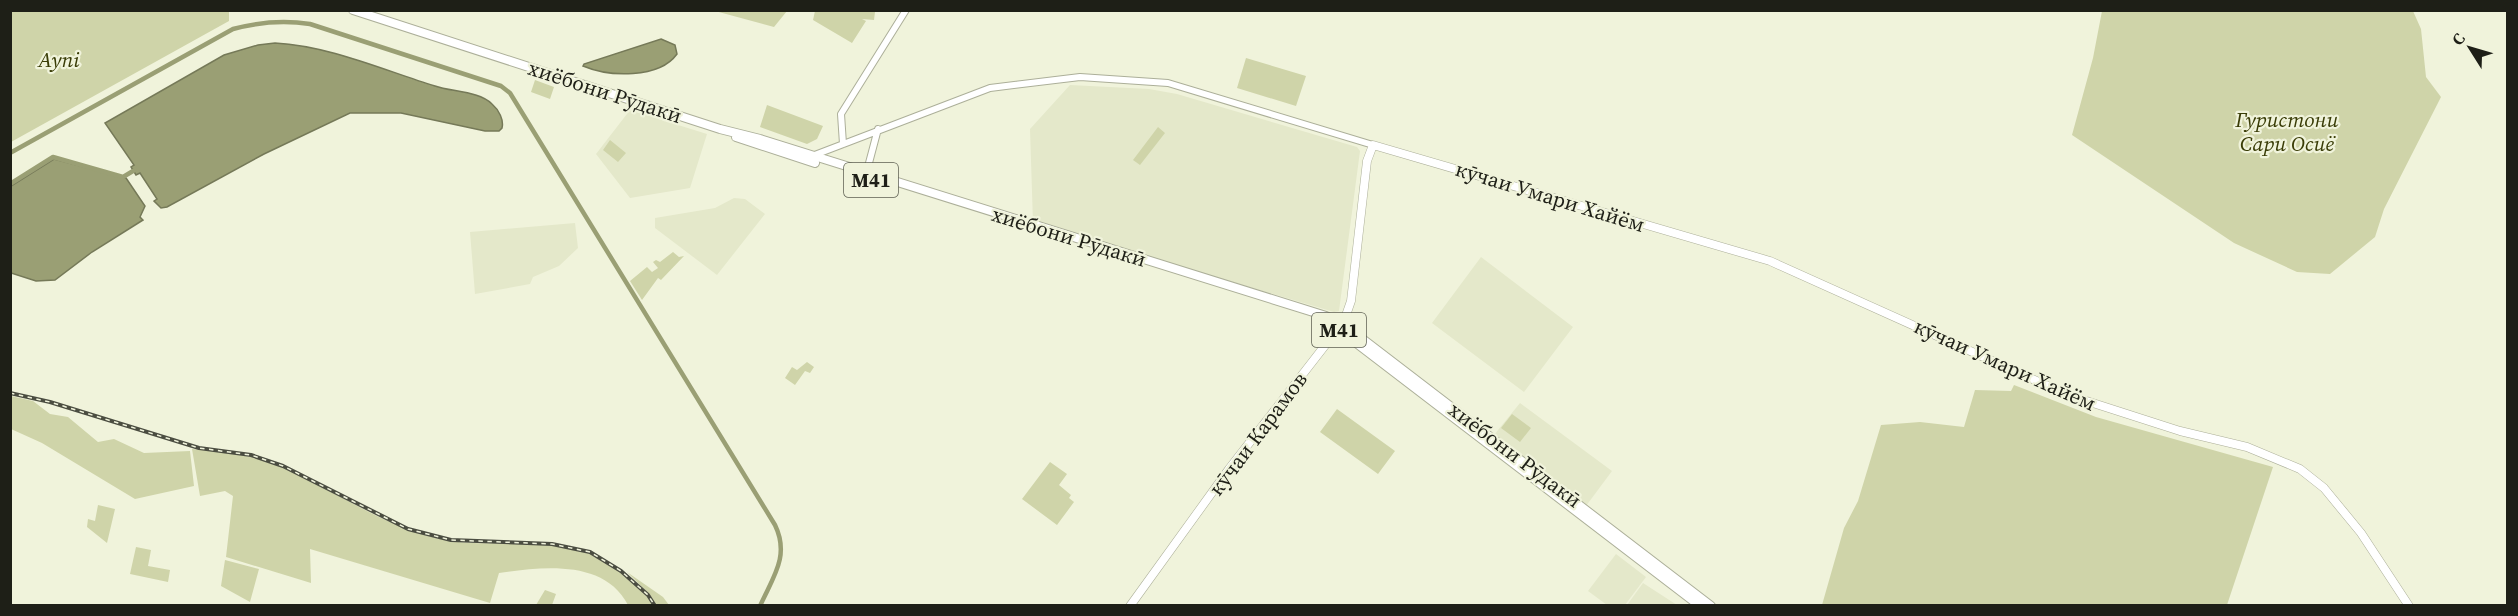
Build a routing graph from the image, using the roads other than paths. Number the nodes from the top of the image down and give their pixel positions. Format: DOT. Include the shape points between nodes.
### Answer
graph roads {
  1 [pos="353,10"];
  2 [pos="906,10"];
  3 [pos="878,129"];
  4 [pos="843,144"];
  5 [pos="1373,145"];
  6 [pos="807,158"];
  7 [pos="866,176"];
  8 [pos="1340,327"];
  9 [pos="1130,606"];
  10 [pos="1700,606"];
  11 [pos="1711,606"];
  12 [pos="2409,606"];
  1 -- 6 [label="highway, хиёбони Рӯдакӣ"];
  2 -- 4 [label="street" via="841,114"];
  3 -- 4 [label="street, кӯчаи Умари Хайём"];
  3 -- 5 [label="street, кӯчаи Умари Хайём" via="990,88 1080,76 1168,83"];
  3 -- 7 [label="street"];
  4 -- 6 [label="street, кӯчаи Умари Хайём"];
  5 -- 8 [label="main road, кӯчаи Карамов" via="1367,161 1351,301"];
  5 -- 12 [label="main road, кӯчаи Умари Хайём" via="1770,261 2101,408 2241,446 2300,469 2324,488 2361,533"];
  6 -- 7 [label="highway"];
  7 -- 8 [label="highway, M41"];
  8 -- 9 [label="main road, кӯчаи Карамов" via="1229,469"];
  8 -- 10 [label="highway, M41"];
  8 -- 11 [label="highway, хиёбони Рӯдакӣ"];
}
